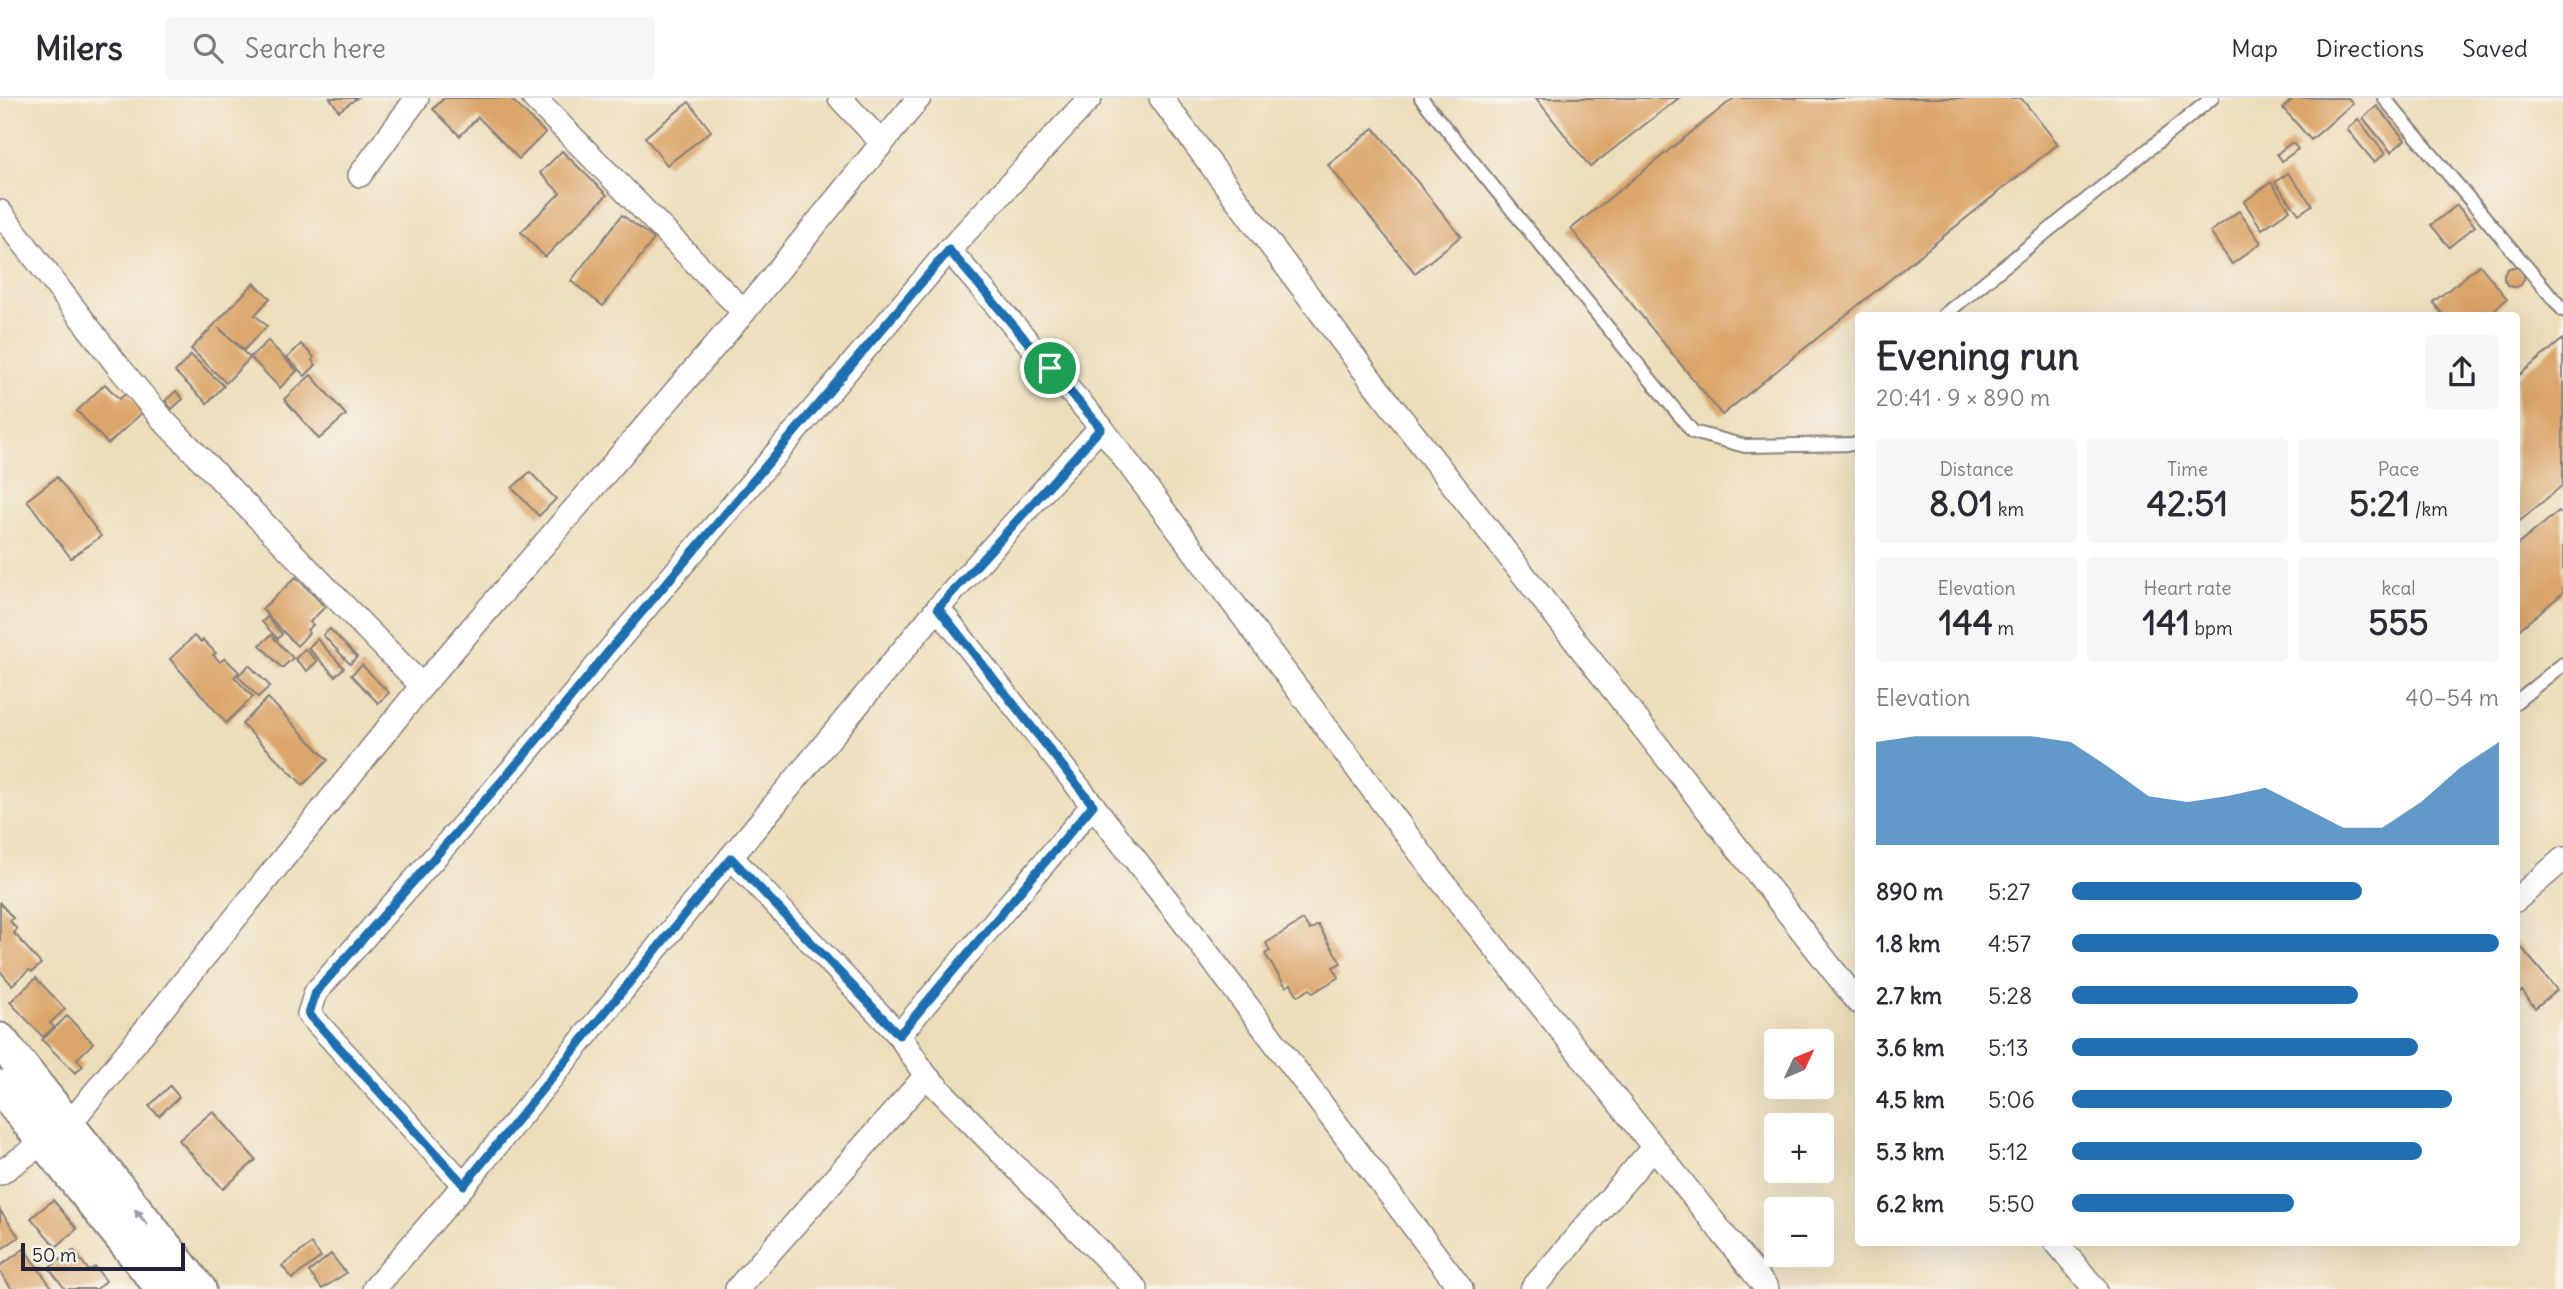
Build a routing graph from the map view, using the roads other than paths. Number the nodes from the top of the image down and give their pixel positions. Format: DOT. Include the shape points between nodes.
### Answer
graph roads {
  1 [pos="417,98"];
  2 [pos="534,98"];
  3 [pos="840,98"];
  4 [pos="919,98"];
  5 [pos="1090,98"];
  6 [pos="1161,98"];
  7 [pos="1421,98"];
  8 [pos="2212,98"];
  9 [pos="2384,98"];
  10 [pos="882,143"];
  11 [pos="360,174"];
  12 [pos="0,212"];
  13 [pos="949,250"];
  14 [pos="2563,310"];
  15 [pos="744,312"];
  16 [pos="1948,312"];
  17 [pos="1101,428"];
  18 [pos="1855,444"];
  19 [pos="938,608"];
  20 [pos="2563,664"];
  21 [pos="422,685"];
  22 [pos="2520,699"];
  23 [pos="1093,805"];
  24 [pos="731,858"];
  25 [pos="2563,859"];
  26 [pos="2520,897"];
  27 [pos="1855,998"];
  28 [pos="899,1035"];
  29 [pos="0,1040"];
  30 [pos="926,1076"];
  31 [pos="0,1087"];
  32 [pos="56,1134"];
  33 [pos="1653,1148"];
  34 [pos="0,1173"];
  35 [pos="464,1185"];
  36 [pos="2059,1246"];
  37 [pos="163,1289"];
  38 [pos="199,1289"];
  39 [pos="374,1289"];
  40 [pos="737,1289"];
  41 [pos="1136,1289"];
  42 [pos="1461,1289"];
  43 [pos="1532,1289"];
  44 [pos="1767,1289"];
  45 [pos="2095,1289"];
  1 -- 11 [label="street"];
  2 -- 15 [label="street"];
  3 -- 10 [label="street"];
  4 -- 10 [label="street"];
  5 -- 13 [label="street"];
  6 -- 27 [label="street" via="1376,385"];
  7 -- 18 [label="lane" via="1693,432 1745,446"];
  8 -- 16 [label="lane"];
  9 -- 14 [label="lane"];
  10 -- 15 [label="street"];
  12 -- 21 [label="street" via="164,421"];
  13 -- 17 [label="street"];
  13 -- 35 [label="street" via="522,758 316,992 309,1014"];
  15 -- 21 [label="street"];
  17 -- 19 [label="street"];
  17 -- 33 [label="street" via="1431,867"];
  19 -- 23 [label="street"];
  19 -- 24 [label="street"];
  20 -- 22 [label="lane"];
  21 -- 32 [label="street"];
  23 -- 28 [label="street"];
  23 -- 42 [label="street"];
  24 -- 28 [label="street"];
  24 -- 35 [label="street"];
  25 -- 26 [label="street"];
  28 -- 30 [label="street"];
  29 -- 32 [label="main road"];
  30 -- 40 [label="street"];
  30 -- 41 [label="street"];
  31 -- 32 [label="main road"];
  32 -- 34 [label="street"];
  32 -- 37 [label="main road"];
  38 -- 32 [label="main road, one-way"];
  33 -- 43 [label="street"];
  33 -- 44 [label="street"];
  35 -- 39 [label="street"];
  36 -- 45 [label="street"];
}
